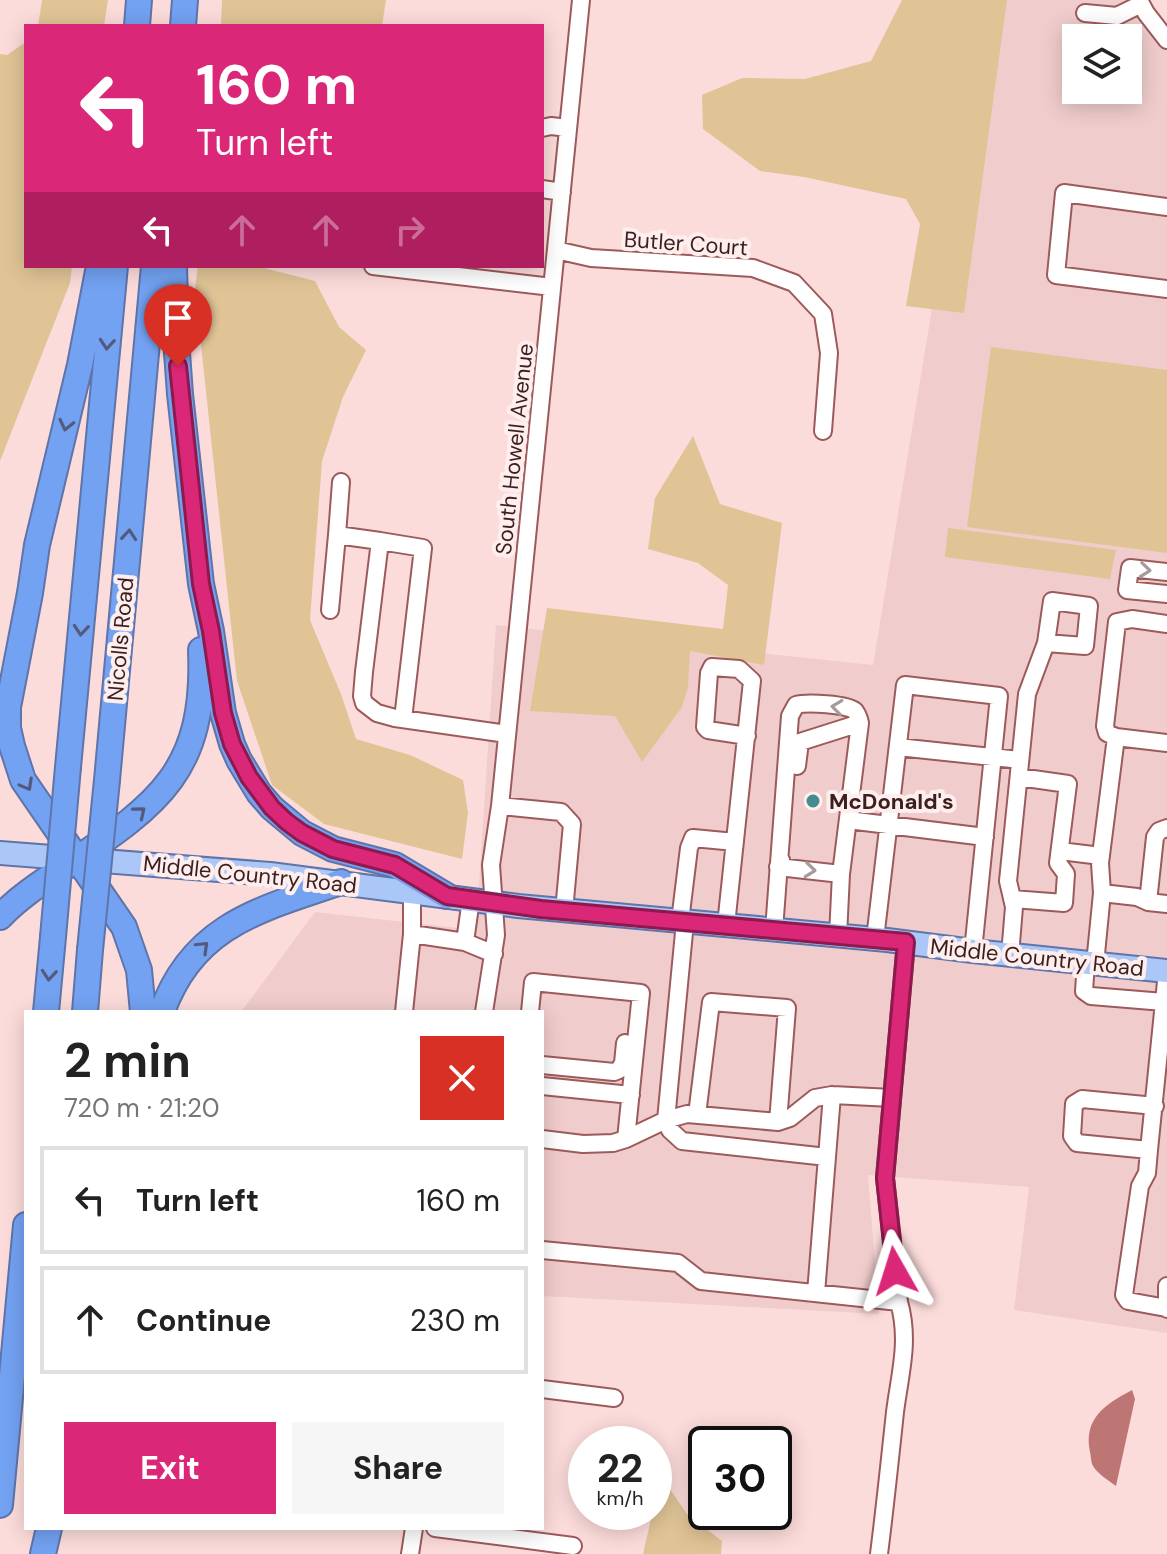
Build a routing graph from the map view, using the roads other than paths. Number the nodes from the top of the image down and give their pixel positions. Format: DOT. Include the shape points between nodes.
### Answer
graph roads {
  1 [pos="139,0"];
  2 [pos="185,0"];
  3 [pos="581,0"];
  4 [pos="1140,2"];
  5 [pos="1085,13"];
  6 [pos="137,24"];
  7 [pos="183,24"];
  8 [pos="1167,40"];
  9 [pos="544,128"];
  10 [pos="568,128"];
  11 [pos="544,189"];
  12 [pos="562,192"];
  13 [pos="1167,207"];
  14 [pos="556,250"];
  15 [pos="99,268"];
  16 [pos="115,268"];
  17 [pos="154,268"];
  18 [pos="174,268"];
  19 [pos="390,268"];
  20 [pos="552,287"];
  21 [pos="1167,289"];
  22 [pos="823,431"];
  23 [pos="341,482"];
  24 [pos="337,535"];
  25 [pos="380,541"];
  26 [pos="37,545"];
  27 [pos="1167,572"];
  28 [pos="201,584"];
  29 [pos="1167,594"];
  30 [pos="330,610"];
  31 [pos="1167,624"];
  32 [pos="1046,643"];
  33 [pos="0,662"];
  34 [pos="403,719"];
  35 [pos="860,723"];
  36 [pos="507,734"];
  37 [pos="747,736"];
  38 [pos="1116,737"];
  39 [pos="1167,743"];
  40 [pos="898,747"];
  41 [pos="993,758"];
  42 [pos="1020,769"];
  43 [pos="500,806"];
  44 [pos="848,820"];
  45 [pos="889,825"];
  46 [pos="1167,828"];
  47 [pos="985,837"];
  48 [pos="735,842"];
  49 [pos="1060,851"];
  50 [pos="0,853"];
  51 [pos="1101,856"];
  52 [pos="77,858"];
  53 [pos="778,867"];
  54 [pos="841,874"];
  55 [pos="341,882"];
  56 [pos="412,891"];
  57 [pos="1102,893"];
  58 [pos="470,899"];
  59 [pos="1012,899"];
  60 [pos="1148,902"];
  61 [pos="1167,904"];
  62 [pos="564,911"];
  63 [pos="0,917"];
  64 [pos="683,922"];
  65 [pos="726,925"];
  66 [pos="774,930"];
  67 [pos="412,934"];
  68 [pos="838,936"];
  69 [pos="875,939"];
  70 [pos="465,942"];
  71 [pos="906,942"];
  72 [pos="973,951"];
  73 [pos="494,954"];
  74 [pos="1010,955"];
  75 [pos="1090,963"];
  76 [pos="1167,971"];
  77 [pos="629,992"];
  78 [pos="1164,1002"];
  79 [pos="46,1010"];
  80 [pos="85,1010"];
  81 [pos="143,1010"];
  82 [pos="163,1010"];
  83 [pos="404,1010"];
  84 [pos="484,1010"];
  85 [pos="530,1010"];
  86 [pos="544,1065"];
  87 [pos="544,1086"];
  88 [pos="631,1095"];
  89 [pos="832,1095"];
  90 [pos="892,1098"];
  91 [pos="1155,1106"];
  92 [pos="697,1115"];
  93 [pos="666,1120"];
  94 [pos="778,1122"];
  95 [pos="544,1139"];
  96 [pos="626,1139"];
  97 [pos="1149,1150"];
  98 [pos="827,1157"];
  99 [pos="24,1247"];
  100 [pos="544,1250"];
  101 [pos="1167,1286"];
  102 [pos="816,1293"];
  103 [pos="899,1302"];
  104 [pos="1166,1308"];
  105 [pos="544,1389"];
  106 [pos="614,1398"];
  107 [pos="0,1505"];
  108 [pos="38,1530"];
  109 [pos="49,1530"];
  110 [pos="414,1530"];
  111 [pos="450,1530"];
  112 [pos="573,1546"];
  113 [pos="35,1554"];
  114 [pos="43,1554"];
  115 [pos="410,1554"];
  116 [pos="879,1554"];
  1 -- 6 [label="highway"];
  2 -- 7 [label="highway"];
  3 -- 10 [label="street, South Howell Avenue"];
  4 -- 5 [label="street" via="1117,16"];
  4 -- 8 [label="street"];
  9 -- 10 [label="street"];
  10 -- 12 [label="street, South Howell Avenue"];
  11 -- 12 [label="street"];
  12 -- 14 [label="street, South Howell Avenue"];
  13 -- 21 [label="street" via="1064,193 1056,275"];
  14 -- 20 [label="street, South Howell Avenue"];
  14 -- 22 [label="street, Butler Court" via="591,258 753,268 794,283 823,314 829,353"];
  15 -- 26 [label="highway, one-way"];
  16 -- 79 [label="highway, Nicolls Road, one-way, bridge"];
  80 -- 17 [label="highway, Nicolls Road, one-way, bridge"];
  18 -- 28 [label="highway" via="180,394"];
  19 -- 20 [label="street"];
  20 -- 36 [label="street, South Howell Avenue"];
  23 -- 24 [label="street"];
  24 -- 25 [label="street"];
  24 -- 30 [label="street"];
  25 -- 34 [label="street" via="362,696 369,709"];
  25 -- 34 [label="street" via="423,548"];
  26 -- 33 [label="highway"];
  26 -- 52 [label="highway, one-way" via="8,728 23,780"];
  29 -- 27 [label="street, one-way" via="1127,590 1130,568"];
  52 -- 28 [label="highway, one-way" via="144,810 186,754 201,698"];
  28 -- 58 [label="highway" via="223,713 239,760 259,793 287,822 317,841 395,865"];
  31 -- 38 [label="street" via="1117,622 1105,726"];
  32 -- 42 [label="street" via="1027,694"];
  34 -- 36 [label="street"];
  35 -- 44 [label="street"];
  35 -- 53 [label="street" via="800,742 787,841"];
  35 -- 53 [label="street, one-way" via="850,708 796,705 790,716"];
  36 -- 43 [label="street, South Howell Avenue"];
  37 -- 37 [label="street" via="752,681 739,669 712,667 705,727"];
  37 -- 48 [label="street"];
  38 -- 39 [label="street"];
  38 -- 51 [label="street"];
  40 -- 41 [label="street"];
  40 -- 41 [label="street" via="905,685 999,696"];
  40 -- 45 [label="street"];
  41 -- 42 [label="street"];
  41 -- 47 [label="street"];
  42 -- 49 [label="street" via="1068,784"];
  42 -- 59 [label="street" via="1008,881"];
  43 -- 58 [label="street, South Howell Avenue" via="491,865"];
  43 -- 62 [label="street" via="561,812 572,824"];
  44 -- 45 [label="street"];
  44 -- 54 [label="street"];
  45 -- 47 [label="street"];
  45 -- 69 [label="street"];
  46 -- 60 [label="street" via="1155,837"];
  47 -- 72 [label="street"];
  48 -- 64 [label="street" via="693,838"];
  48 -- 65 [label="street"];
  49 -- 51 [label="street"];
  49 -- 59 [label="street" via="1058,863 1066,874 1064,903"];
  50 -- 52 [label="main road, Middle Country Road"];
  51 -- 57 [label="street"];
  52 -- 55 [label="main road, Middle Country Road"];
  52 -- 63 [label="highway"];
  52 -- 81 [label="highway" via="124,927 139,970"];
  53 -- 54 [label="street, one-way"];
  53 -- 66 [label="street"];
  54 -- 68 [label="street"];
  55 -- 56 [label="main road, Middle Country Road"];
  82 -- 55 [label="highway, one-way" via="183,969 220,931 257,911"];
  56 -- 58 [label="main road, Middle Country Road"];
  56 -- 67 [label="street"];
  57 -- 60 [label="street"];
  57 -- 75 [label="street"];
  58 -- 62 [label="main road, Middle Country Road"];
  58 -- 70 [label="street"];
  58 -- 73 [label="street" via="496,935"];
  59 -- 74 [label="street"];
  60 -- 61 [label="street"];
  62 -- 64 [label="main road, Middle Country Road"];
  64 -- 65 [label="main road, Middle Country Road"];
  64 -- 93 [label="street"];
  65 -- 66 [label="main road, Middle Country Road"];
  66 -- 68 [label="main road, Middle Country Road"];
  67 -- 70 [label="street"];
  67 -- 83 [label="street"];
  68 -- 69 [label="main road, Middle Country Road"];
  69 -- 71 [label="main road, Middle Country Road"];
  70 -- 73 [label="street"];
  71 -- 72 [label="main road, Middle Country Road"];
  71 -- 90 [label="street"];
  72 -- 74 [label="main road, Middle Country Road"];
  73 -- 84 [label="street"];
  74 -- 75 [label="main road, Middle Country Road"];
  75 -- 76 [label="main road, Middle Country Road"];
  75 -- 78 [label="street" via="1084,991 1091,996"];
  76 -- 78 [label="street"];
  77 -- 85 [label="street" via="533,982"];
  77 -- 86 [label="street" via="619,1070"];
  77 -- 88 [label="street" via="641,993"];
  78 -- 91 [label="street"];
  87 -- 88 [label="street"];
  88 -- 96 [label="street"];
  89 -- 90 [label="street"];
  89 -- 94 [label="street" via="815,1098"];
  89 -- 98 [label="street"];
  90 -- 103 [label="street" via="885,1178"];
  91 -- 97 [label="street"];
  91 -- 97 [label="street" via="1082,1099 1074,1104 1072,1136 1077,1143"];
  92 -- 93 [label="street"];
  92 -- 94 [label="street"];
  92 -- 94 [label="street" via="711,1002 787,1008"];
  93 -- 96 [label="street"];
  93 -- 98 [label="street" via="682,1141"];
  95 -- 96 [label="street" via="583,1144"];
  97 -- 104 [label="street" via="1124,1295 1128,1301"];
  98 -- 102 [label="street"];
  99 -- 107 [label="highway"];
  100 -- 102 [label="street" via="678,1263 701,1281"];
  101 -- 104 [label="street"];
  102 -- 103 [label="street"];
  103 -- 116 [label="street" via="905,1347"];
  105 -- 106 [label="street"];
  108 -- 113 [label="highway"];
  109 -- 114 [label="highway"];
  110 -- 115 [label="street"];
  111 -- 112 [label="street"];
}
